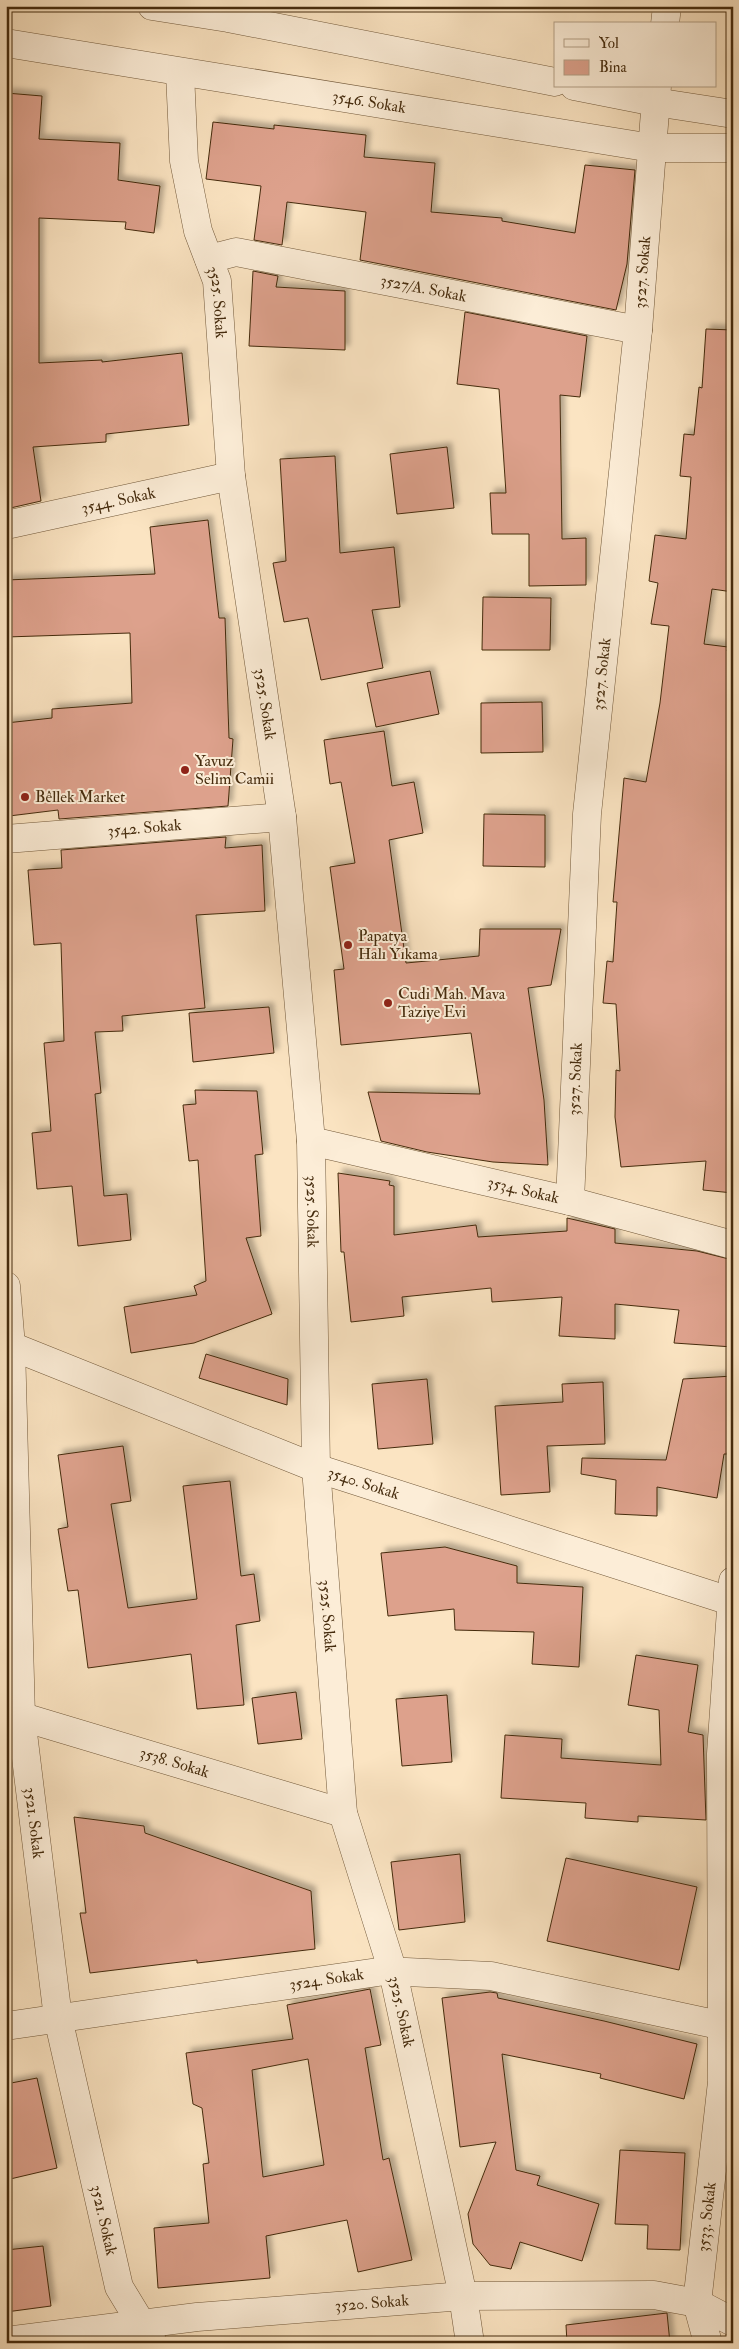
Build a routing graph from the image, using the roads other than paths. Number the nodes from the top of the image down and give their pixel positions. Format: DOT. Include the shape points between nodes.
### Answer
graph roads {
  1 [pos="152,6"];
  2 [pos="667,6"];
  3 [pos="229,12"];
  4 [pos="665,22"];
  5 [pos="6,44"];
  6 [pos="180,72"];
  7 [pos="554,82"];
  8 [pos="594,88"];
  9 [pos="656,94"];
  10 [pos="733,114"];
  11 [pos="652,148"];
  12 [pos="733,148"];
  13 [pos="209,259"];
  14 [pos="638,330"];
  15 [pos="230,476"];
  16 [pos="6,525"];
  17 [pos="282,817"];
  18 [pos="6,839"];
  19 [pos="311,1141"];
  20 [pos="570,1201"];
  21 [pos="733,1246"];
  22 [pos="6,1286"];
  23 [pos="9,1344"];
  24 [pos="316,1468"];
  25 [pos="732,1591"];
  26 [pos="14,1715"];
  27 [pos="727,1755"];
  28 [pos="343,1813"];
  29 [pos="393,1972"];
  30 [pos="58,2018"];
  31 [pos="6,2026"];
  32 [pos="728,2027"];
  33 [pos="728,2084"];
  34 [pos="462,2296"];
  35 [pos="697,2303"];
  36 [pos="733,2322"];
  37 [pos="146,2334"];
  38 [pos="6,2341"];
  39 [pos="470,2343"];
  40 [pos="708,2343"];
  1 -- 3 [label="street"];
  2 -- 4 [label="street"];
  3 -- 7 [label="street"];
  5 -- 6 [label="street, 3546. Sokak"];
  6 -- 11 [label="street, 3546. Sokak"];
  6 -- 13 [label="street, 3525. Sokak" via="184,161 198,232"];
  8 -- 9 [label="street"];
  9 -- 10 [label="street"];
  9 -- 11 [label="street, 3527. Sokak"];
  11 -- 12 [label="street, 3546. Sokak"];
  11 -- 14 [label="street, 3527. Sokak"];
  13 -- 14 [label="street, 3527/A. Sokak" via="236,252"];
  13 -- 15 [label="street, 3525. Sokak" via="217,281"];
  14 -- 20 [label="street, 3527. Sokak" via="587,814"];
  15 -- 16 [label="street, 3544. Sokak"];
  15 -- 17 [label="street, 3525. Sokak"];
  17 -- 18 [label="street, 3542. Sokak"];
  17 -- 19 [label="street, 3525. Sokak"];
  19 -- 20 [label="street, 3534. Sokak"];
  19 -- 24 [label="street, 3525. Sokak"];
  20 -- 21 [label="street, 3534. Sokak"];
  22 -- 23 [label="street, 3521. Sokak"];
  23 -- 24 [label="street, 3540. Sokak"];
  23 -- 26 [label="street, 3521. Sokak"];
  24 -- 25 [label="street, 3540. Sokak"];
  24 -- 28 [label="street, 3525. Sokak"];
  25 -- 27 [label="street, 3533. Sokak"];
  26 -- 28 [label="street, 3538. Sokak"];
  26 -- 30 [label="street, 3521. Sokak"];
  27 -- 32 [label="street, 3533. Sokak"];
  28 -- 29 [label="street, 3525. Sokak"];
  29 -- 30 [label="street, 3524. Sokak"];
  29 -- 32 [label="street, 3524. Sokak" via="491,1976"];
  29 -- 34 [label="street, 3525. Sokak"];
  30 -- 31 [label="street, 3524. Sokak"];
  30 -- 37 [label="street, 3521. Sokak" via="119,2287"];
  32 -- 33 [label="street, 3533. Sokak"];
  33 -- 35 [label="street, 3533. Sokak"];
  34 -- 35 [label="street, 3520. Sokak" via="654,2294"];
  34 -- 37 [label="street, 3520. Sokak" via="197,2317"];
  34 -- 39 [label="street, 3525. Sokak"];
  35 -- 36 [label="street, 3520. Sokak"];
  35 -- 40 [label="street, 3533. Sokak"];
  37 -- 38 [label="street, 3520. Sokak"];
}
